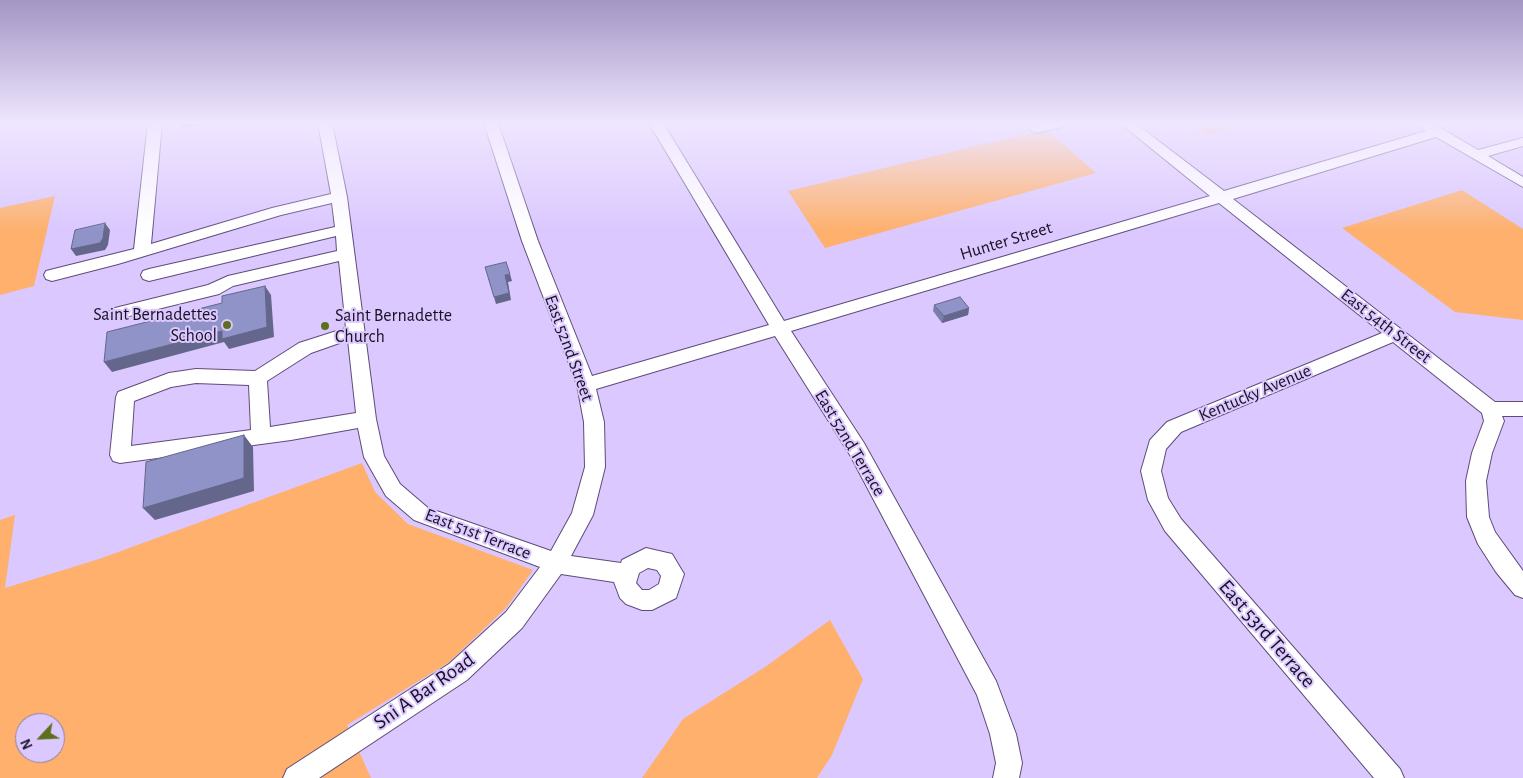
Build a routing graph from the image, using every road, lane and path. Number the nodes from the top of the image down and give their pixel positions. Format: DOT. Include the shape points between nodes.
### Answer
graph roads {
  1 [pos="151,159"];
  2 [pos="331,159"];
  3 [pos="504,159"];
  4 [pos="678,159"];
  5 [pos="1173,159"];
  6 [pos="1346,159"];
  7 [pos="1483,159"];
  8 [pos="1523,183"];
  9 [pos="338,197"];
  10 [pos="1220,197"];
  11 [pos="342,230"];
  12 [pos="272,246"];
  13 [pos="142,252"];
  14 [pos="346,254"];
  15 [pos="273,271"];
  16 [pos="52,275"];
  17 [pos="148,275"];
  18 [pos="117,313"];
  19 [pos="780,329"];
  20 [pos="355,332"];
  21 [pos="1395,334"];
  22 [pos="258,378"];
  23 [pos="586,385"];
  24 [pos="1491,409"];
  25 [pos="1523,409"];
  26 [pos="366,419"];
  27 [pos="261,436"];
  28 [pos="1154,483"];
  29 [pos="556,563"];
  30 [pos="626,574"];
  31 [pos="1523,588"];
  32 [pos="296,778"];
  33 [pos="1006,778"];
  34 [pos="1391,778"];
  1 -- 13 [label="street"];
  2 -- 9 [label="street, East 51st Terrace"];
  3 -- 23 [label="street, East 52nd Street" via="530,242"];
  4 -- 19 [label="street, East 52nd Terrace"];
  5 -- 10 [label="street, East 54th Street"];
  6 -- 10 [label="street, Hunter Street"];
  7 -- 8 [label="street"];
  9 -- 11 [label="street, East 51st Terrace"];
  9 -- 13 [label="street" via="260,216"];
  10 -- 19 [label="street, Hunter Street"];
  10 -- 21 [label="street, East 54th Street"];
  11 -- 12 [label="street"];
  11 -- 14 [label="street, East 51st Terrace"];
  12 -- 15 [label="street"];
  12 -- 17 [label="street"];
  13 -- 16 [label="street"];
  14 -- 15 [label="street"];
  14 -- 20 [label="street, East 51st Terrace"];
  15 -- 18 [label="street" via="228,282 213,290"];
  19 -- 23 [label="street, Hunter Street"];
  19 -- 33 [label="street, East 52nd Terrace" via="857,449 987,690 1003,734 1009,763"];
  20 -- 22 [label="street" via="305,348"];
  20 -- 26 [label="street, East 51st Terrace"];
  21 -- 24 [label="street, East 54th Street"];
  21 -- 28 [label="street, Kentucky Avenue" via="1174,427 1157,446 1151,471"];
  22 -- 27 [label="street"];
  22 -- 27 [label="street" via="196,376 169,380 125,397 120,455"];
  23 -- 29 [label="street, East 52nd Street" via="594,422 594,467 582,516"];
  24 -- 25 [label="street"];
  24 -- 31 [label="street" via="1494,421 1476,481 1478,517 1486,537"];
  26 -- 27 [label="street"];
  26 -- 29 [label="street, East 51st Terrace" via="374,457 393,490 422,514"];
  28 -- 34 [label="street, East 53rd Terrace" via="1158,500 1173,525"];
  29 -- 30 [label="street"];
  29 -- 32 [label="street, Sni A Bar Road" via="514,620 458,672"];
}
